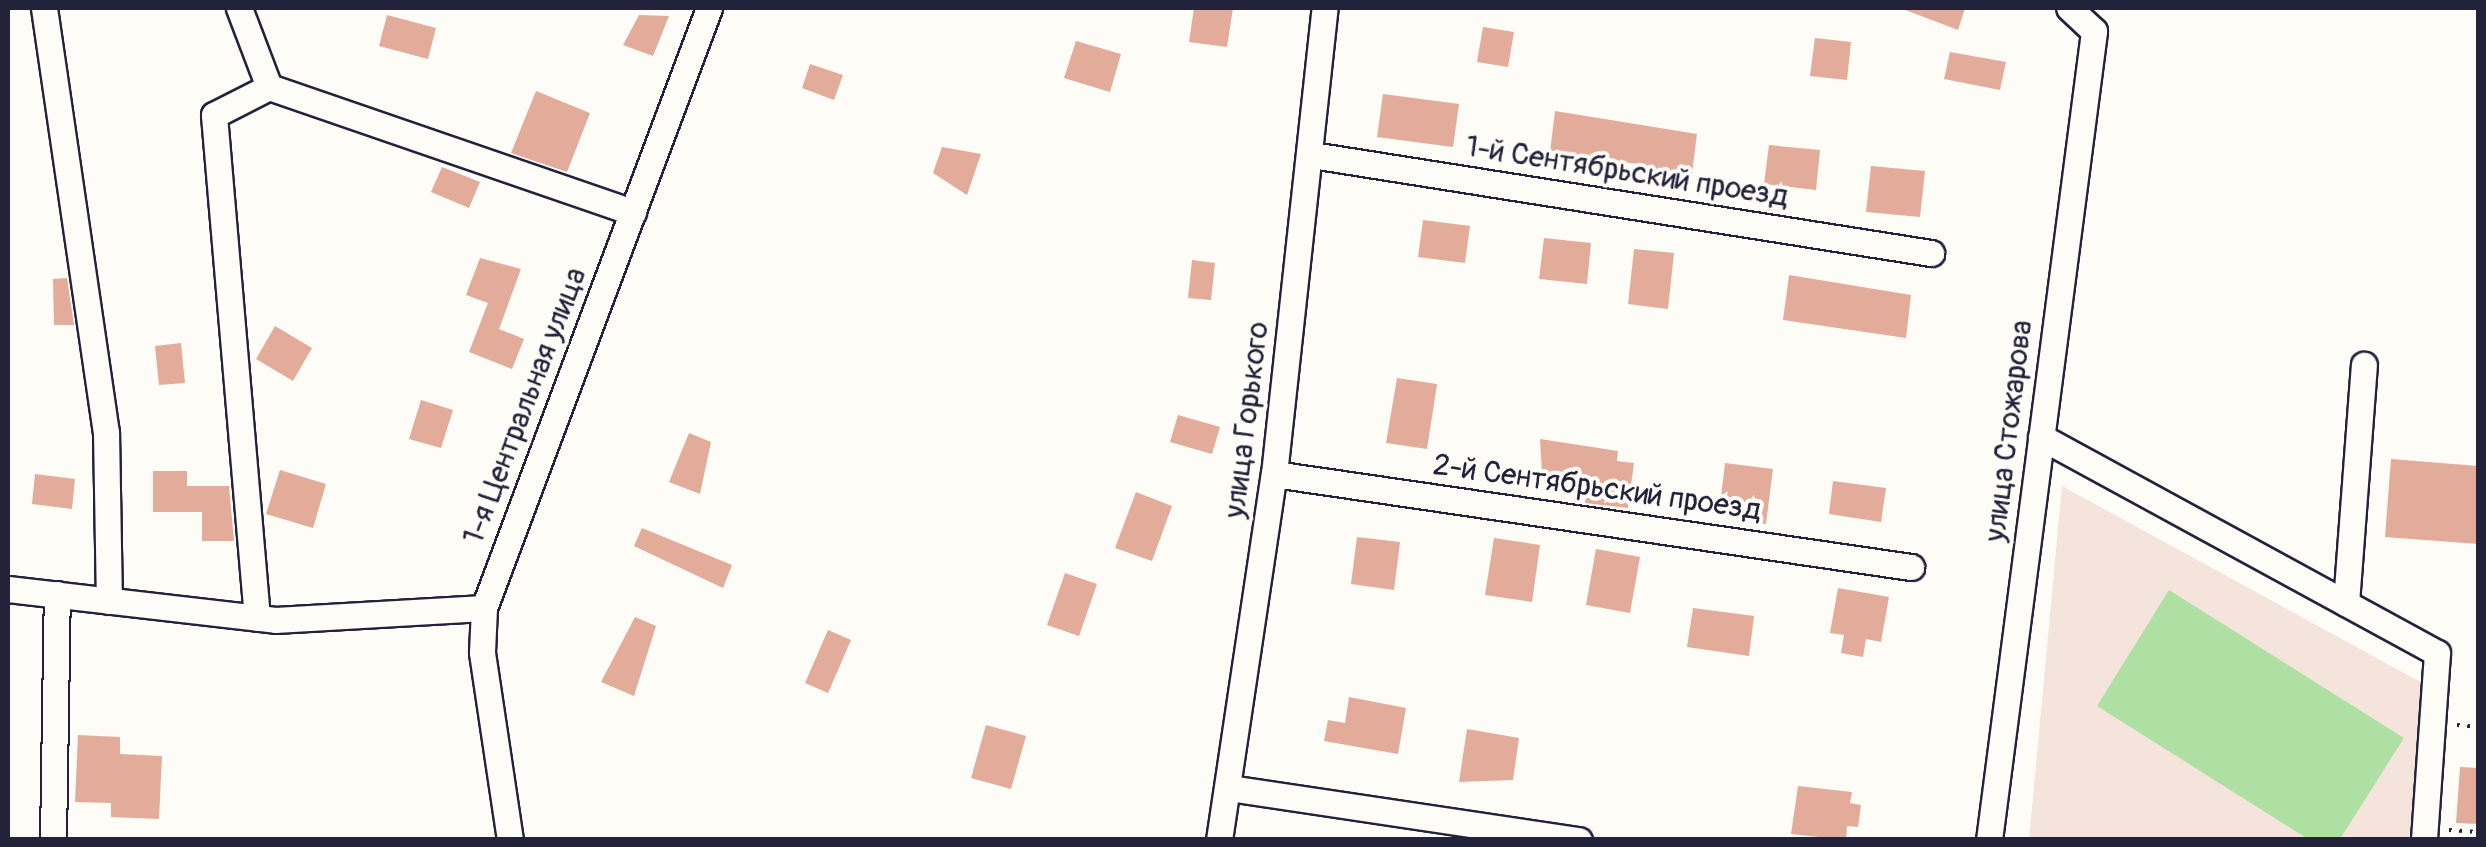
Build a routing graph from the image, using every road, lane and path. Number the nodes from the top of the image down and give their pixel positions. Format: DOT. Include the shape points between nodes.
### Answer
graph roads {
  1 [pos="44,8"];
  2 [pos="239,8"];
  3 [pos="710,8"];
  4 [pos="1325,8"];
  5 [pos="2069,8"];
  6 [pos="270,87"];
  7 [pos="1312,154"];
  8 [pos="633,212"];
  9 [pos="1931,253"];
  10 [pos="2364,365"];
  11 [pos="2041,436"];
  12 [pos="1274,474"];
  13 [pos="1911,567"];
  14 [pos="8,588"];
  15 [pos="57,594"];
  16 [pos="109,600"];
  17 [pos="2346,603"];
  18 [pos="484,608"];
  19 [pos="256,618"];
  20 [pos="1230,788"];
  21 [pos="52,840"];
  22 [pos="510,840"];
  23 [pos="1218,840"];
  24 [pos="1578,840"];
  25 [pos="1989,840"];
  26 [pos="2424,840"];
  1 -- 16 [label="street" via="106,432"];
  2 -- 6 [label="street"];
  3 -- 8 [label="street, 1-я Центральная улица"];
  4 -- 7 [label="street, улица Горького"];
  5 -- 11 [label="street, улица Стожарова" via="2094,31"];
  6 -- 8 [label="street"];
  6 -- 19 [label="street" via="214,116"];
  7 -- 9 [label="street, 1-й Сентябрьский проезд"];
  7 -- 12 [label="street, улица Горького"];
  8 -- 18 [label="street, 1-я Центральная улица"];
  10 -- 17 [label="street"];
  11 -- 17 [label="street"];
  11 -- 25 [label="street, улица Стожарова"];
  12 -- 13 [label="street, 2-й Сентябрьский проезд"];
  12 -- 20 [label="street, улица Горького"];
  14 -- 15 [label="street"];
  15 -- 16 [label="street"];
  15 -- 21 [label="street"];
  16 -- 19 [label="street"];
  17 -- 26 [label="street" via="2438,653"];
  18 -- 19 [label="street" via="348,620"];
  18 -- 22 [label="street, 1-я Центральная улица" via="482,652"];
  20 -- 23 [label="street, улица Горького"];
  20 -- 24 [label="street"];
}
